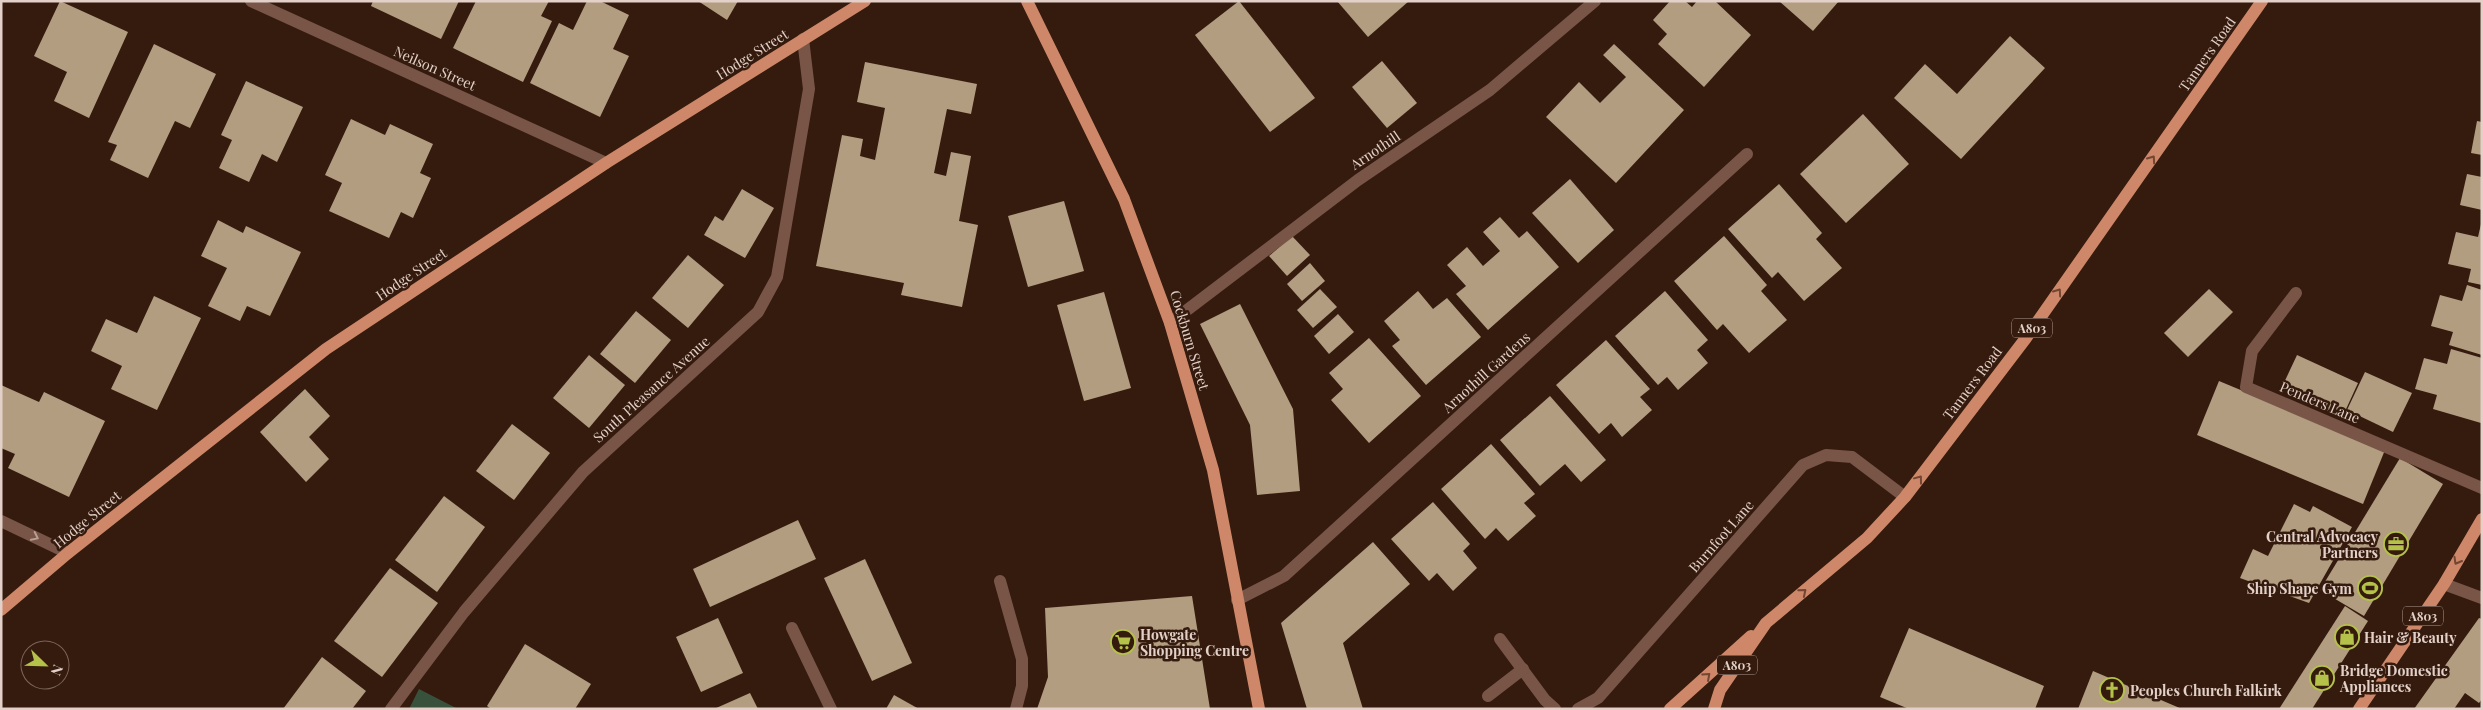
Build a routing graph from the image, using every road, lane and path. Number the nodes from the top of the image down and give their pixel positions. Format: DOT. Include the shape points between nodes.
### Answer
graph roads {
  1 [pos="251,1"];
  2 [pos="865,1"];
  3 [pos="1026,1"];
  4 [pos="1595,1"];
  5 [pos="2262,1"];
  6 [pos="803,39"];
  7 [pos="1747,154"];
  8 [pos="606,163"];
  9 [pos="2296,294"];
  10 [pos="1170,323"];
  11 [pos="2482,488"];
  12 [pos="1905,497"];
  13 [pos="2482,519"];
  14 [pos="1,520"];
  15 [pos="68,553"];
  16 [pos="1000,581"];
  17 [pos="2444,584"];
  18 [pos="2482,598"];
  19 [pos="1237,600"];
  20 [pos="1,610"];
  21 [pos="1766,623"];
  22 [pos="792,628"];
  23 [pos="1500,638"];
  24 [pos="1524,669"];
  25 [pos="1488,696"];
  26 [pos="391,709"];
  27 [pos="831,709"];
  28 [pos="1016,709"];
  29 [pos="1259,709"];
  30 [pos="1555,709"];
  31 [pos="1578,709"];
  32 [pos="1670,709"];
  33 [pos="1714,709"];
  34 [pos="2359,709"];
  1 -- 8 [label="street, Neilson Street"];
  2 -- 6 [label="main road, Hodge Street"];
  3 -- 10 [label="main road, Cockburn Street" via="1124,199"];
  4 -- 10 [label="street, Arnothill" via="1490,90 1358,180"];
  12 -- 5 [label="main road, Tanners Road / A803, one-way" via="2026,338"];
  6 -- 8 [label="main road, Hodge Street"];
  6 -- 26 [label="street, South Pleasance Avenue" via="809,89 778,277 758,312 583,472 464,612"];
  7 -- 19 [label="street, Arnothill Gardens" via="1284,576"];
  8 -- 15 [label="main road, Hodge Street" via="326,349"];
  9 -- 11 [label="street, Penders Lane" via="2252,351 2246,387"];
  10 -- 19 [label="main road, Cockburn Street" via="1213,470"];
  21 -- 12 [label="main road, Tanners Road / A803, one-way" via="1867,538"];
  12 -- 31 [label="street, Burnfoot Lane" via="1852,457 1826,455 1803,465 1598,698"];
  13 -- 17 [label="main road, A803, one-way"];
  14 -- 15 [label="street, one-way"];
  15 -- 20 [label="main road, Hodge Street"];
  16 -- 28 [label="street" via="1022,658 1022,686"];
  17 -- 18 [label="street"];
  17 -- 34 [label="main road, A803"];
  19 -- 29 [label="main road, Cockburn Street"];
  32 -- 21 [label="main road, one-way"];
  21 -- 33 [label="main road, Tanners Road / A803" via="1720,690"];
  22 -- 27 [label="street"];
  23 -- 24 [label="street"];
  24 -- 25 [label="street"];
  24 -- 30 [label="street"];
}
